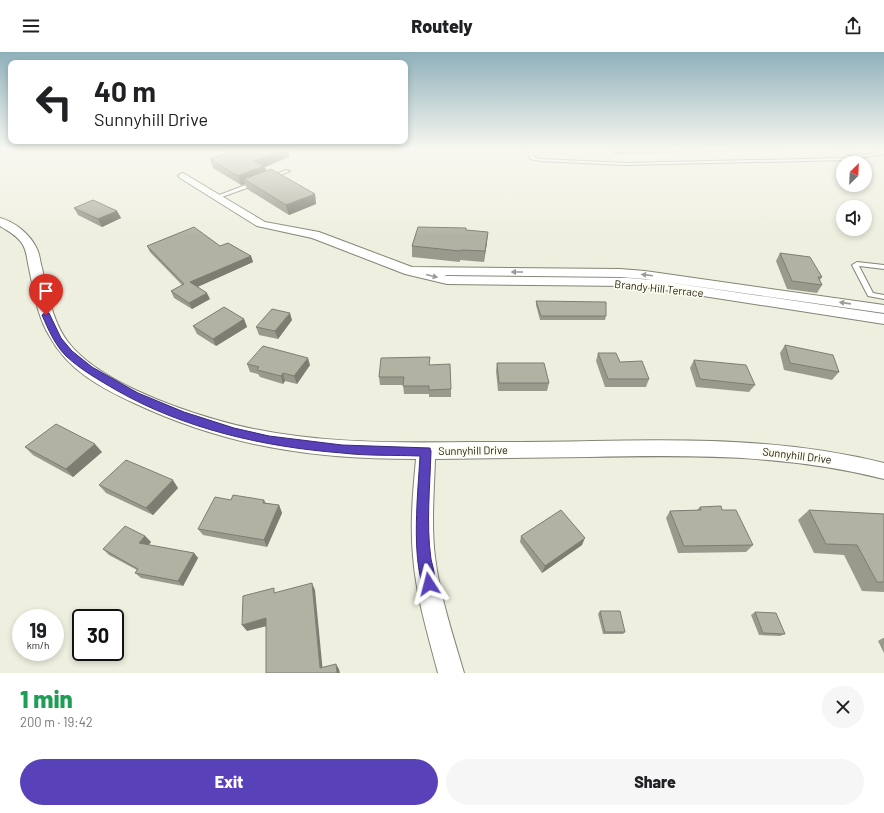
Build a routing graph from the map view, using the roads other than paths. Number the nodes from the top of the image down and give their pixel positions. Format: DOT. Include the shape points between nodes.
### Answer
graph roads {
  1 [pos="186,178"];
  2 [pos="269,178"];
  3 [pos="217,197"];
  4 [pos="0,221"];
  5 [pos="884,267"];
  6 [pos="410,271"];
  7 [pos="884,296"];
  8 [pos="884,309"];
  9 [pos="884,319"];
  10 [pos="426,451"];
  11 [pos="884,471"];
  12 [pos="451,673"];
  1 -- 3 [label="street, Brandy Hill Terrace"];
  2 -- 3 [label="lane"];
  3 -- 6 [label="street, Brandy Hill Terrace" via="261,224 315,235"];
  4 -- 10 [label="street, Sunnyhill Drive" via="22,236 30,247 46,315 61,344 88,370 135,396 181,415 269,440 342,449"];
  5 -- 7 [label="lane" via="855,265 870,295"];
  8 -- 6 [label="street, Brandy Hill Terrace, one-way" via="645,275"];
  6 -- 9 [label="street, Brandy Hill Terrace, one-way" via="447,280 652,284"];
  10 -- 11 [label="street, Sunnyhill Drive" via="702,447 812,455"];
  10 -- 12 [label="street" via="424,557 434,612"];
}
